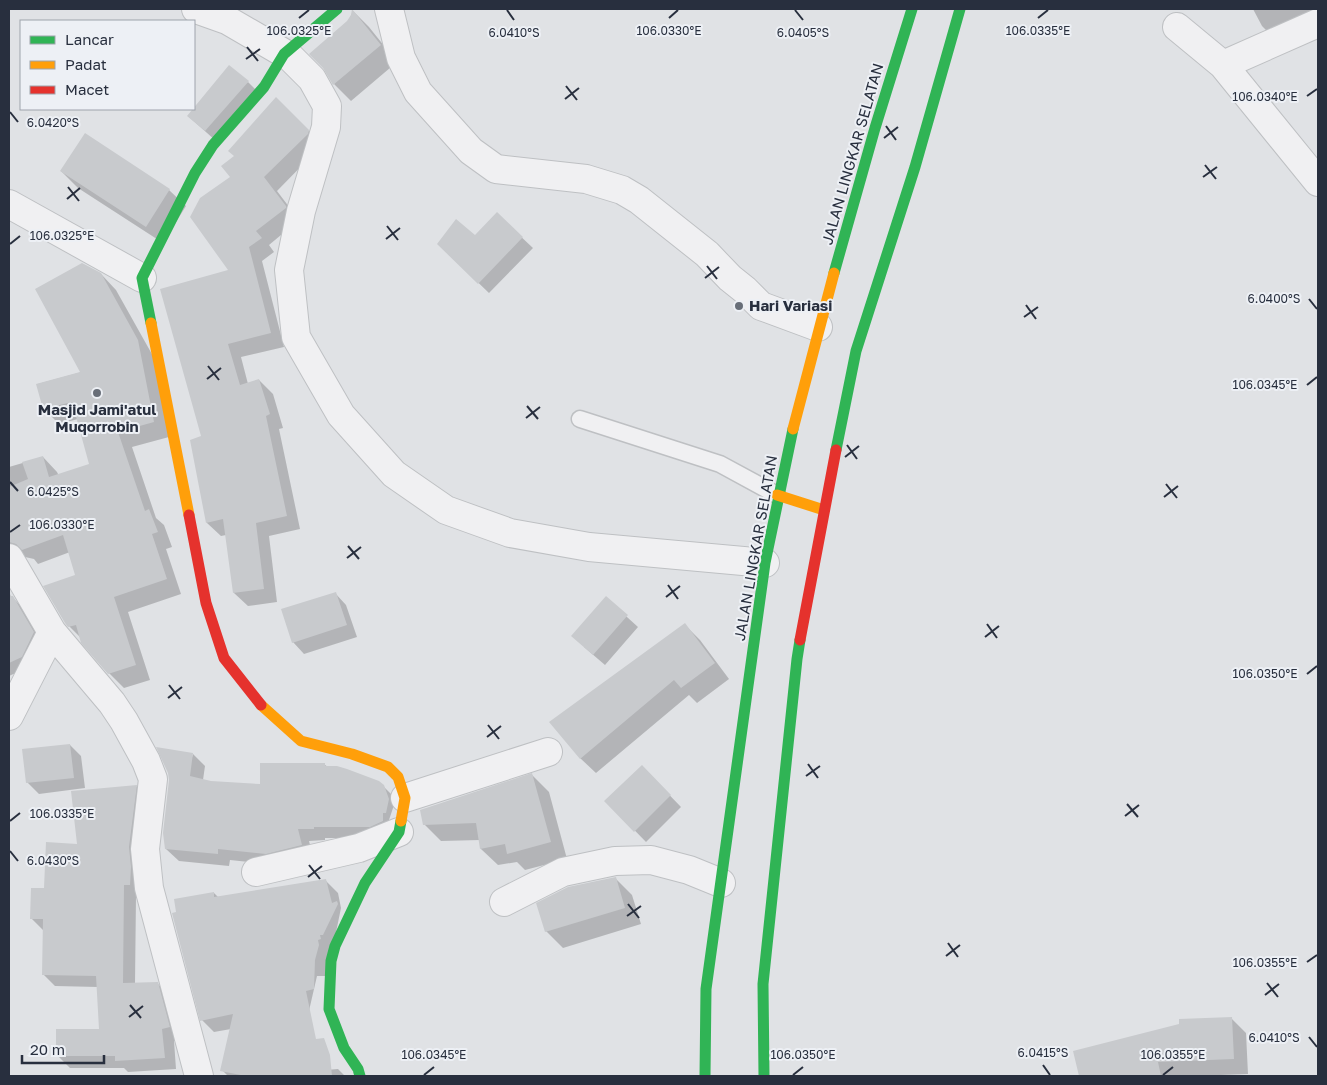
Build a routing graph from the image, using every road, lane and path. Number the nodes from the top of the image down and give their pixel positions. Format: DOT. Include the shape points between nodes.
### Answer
graph roads {
  1 [pos="196,9"];
  2 [pos="337,9"];
  3 [pos="389,9"];
  4 [pos="912,9"];
  5 [pos="960,9"];
  6 [pos="1318,23"];
  7 [pos="1177,27"];
  8 [pos="284,54"];
  9 [pos="1223,65"];
  10 [pos="1318,182"];
  11 [pos="9,204"];
  12 [pos="142,278"];
  13 [pos="818,327"];
  14 [pos="580,419"];
  15 [pos="777,495"];
  16 [pos="824,510"];
  17 [pos="10,561"];
  18 [pos="766,563"];
  19 [pos="52,632"];
  20 [pos="9,716"];
  21 [pos="548,752"];
  22 [pos="405,798"];
  23 [pos="399,832"];
  24 [pos="256,872"];
  25 [pos="720,883"];
  26 [pos="504,902"];
  27 [pos="199,1076"];
  28 [pos="360,1076"];
  29 [pos="704,1076"];
  30 [pos="764,1076"];
  1 -- 8 [label="street" via="227,20"];
  2 -- 8 [label="main road"];
  3 -- 13 [label="street" via="401,58 418,92 485,161 496,168 586,179 622,190 707,254 761,306"];
  4 -- 13 [label="main road, JALAN LINGKAR SELATAN"];
  5 -- 16 [label="main road" via="915,167 856,351"];
  6 -- 9 [label="street"];
  7 -- 9 [label="street"];
  8 -- 12 [label="main road" via="264,87 213,145 195,173"];
  8 -- 18 [label="street" via="312,79 327,106 326,128 301,211 289,270 296,337 341,415 394,474 446,510 510,533 589,547"];
  9 -- 10 [label="street"];
  11 -- 12 [label="street"];
  12 -- 22 [label="main road" via="206,603 224,658 262,707 301,741 388,767 398,777"];
  13 -- 15 [label="main road, JALAN LINGKAR SELATAN"];
  14 -- 15 [label="lane" via="720,464"];
  15 -- 16 [label="main road"];
  15 -- 18 [label="main road, JALAN LINGKAR SELATAN"];
  16 -- 30 [label="main road" via="797,658 763,984"];
  17 -- 19 [label="street"];
  18 -- 25 [label="main road, JALAN LINGKAR SELATAN"];
  19 -- 20 [label="street"];
  19 -- 27 [label="street" via="124,721 153,779 145,849 149,888"];
  21 -- 22 [label="street"];
  22 -- 23 [label="main road"];
  23 -- 24 [label="street" via="359,848"];
  23 -- 28 [label="main road" via="365,883 331,961 329,1010 344,1048"];
  25 -- 26 [label="street" via="652,860 615,861 563,872"];
  25 -- 29 [label="main road, JALAN LINGKAR SELATAN" via="706,990"];
}
